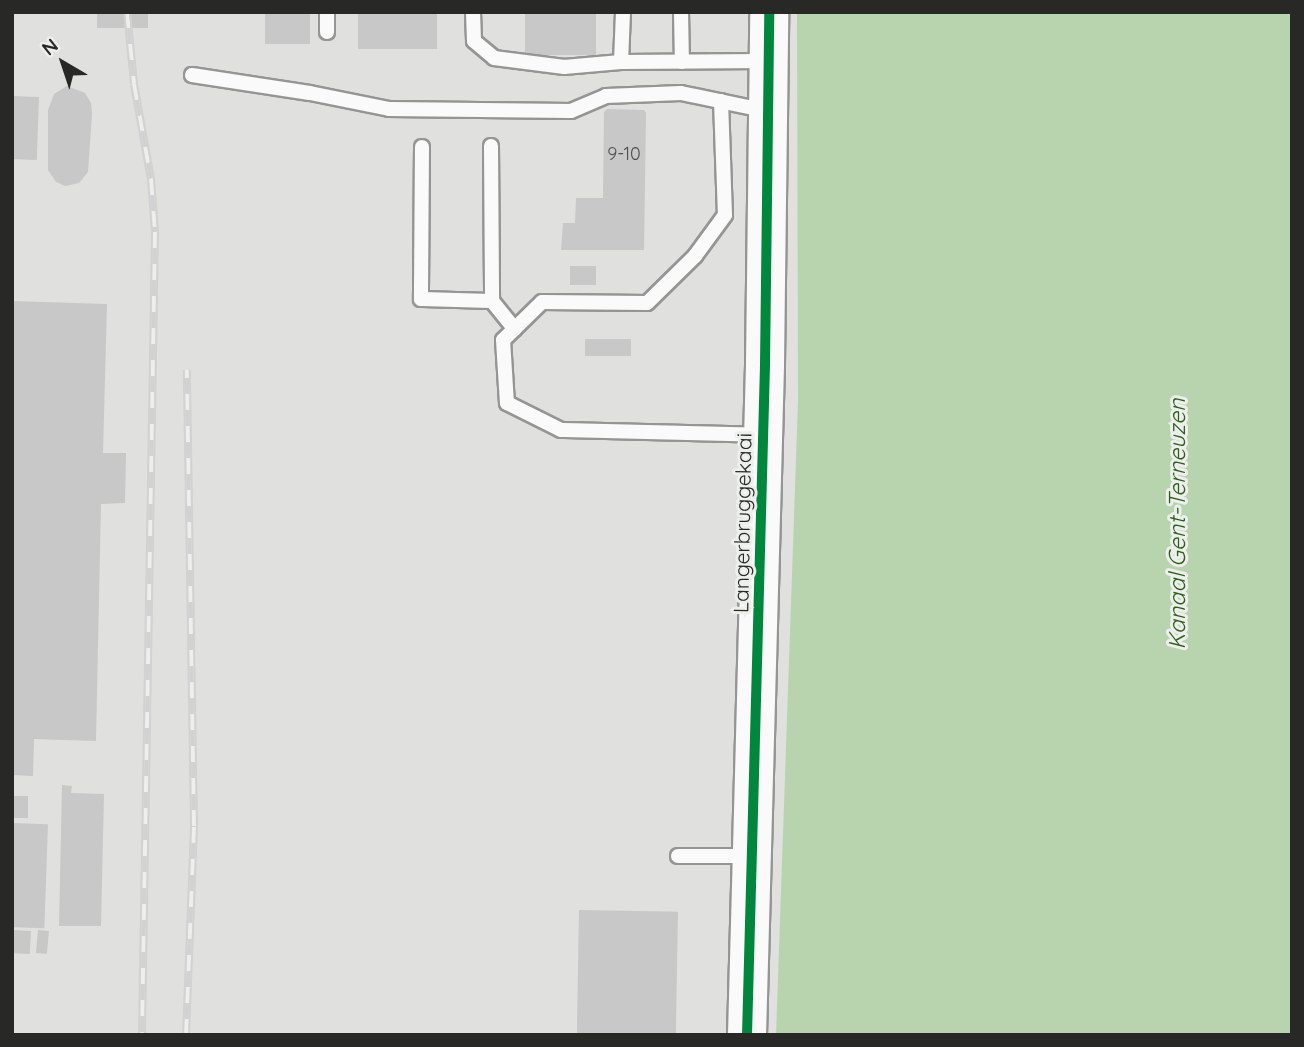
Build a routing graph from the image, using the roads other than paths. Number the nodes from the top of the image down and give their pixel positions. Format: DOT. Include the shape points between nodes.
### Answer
graph roads {
  1 [pos="327,12"];
  2 [pos="473,12"];
  3 [pos="623,12"];
  4 [pos="681,12"];
  5 [pos="769,12"];
  6 [pos="327,32"];
  7 [pos="768,61"];
  8 [pos="621,62"];
  9 [pos="682,62"];
  10 [pos="192,75"];
  11 [pos="721,101"];
  12 [pos="768,111"];
  13 [pos="491,146"];
  14 [pos="422,147"];
  15 [pos="492,301"];
  16 [pos="515,329"];
  17 [pos="763,435"];
  18 [pos="678,856"];
  19 [pos="752,856"];
  20 [pos="747,1035"];
  1 -- 6 [label="lane"];
  2 -- 8 [label="lane" via="474,41 494,58 564,67"];
  3 -- 8 [label="lane"];
  4 -- 9 [label="lane"];
  5 -- 7 [label="main road, Langerbruggekaai"];
  7 -- 9 [label="lane"];
  7 -- 12 [label="main road, Langerbruggekaai"];
  8 -- 9 [label="lane"];
  10 -- 11 [label="lane" via="389,109 571,111 606,96 681,93"];
  11 -- 12 [label="lane"];
  11 -- 16 [label="lane" via="725,215 695,256 647,303 542,302"];
  12 -- 17 [label="main road, Langerbruggekaai"];
  13 -- 15 [label="lane"];
  14 -- 15 [label="lane" via="421,299"];
  15 -- 16 [label="lane"];
  16 -- 17 [label="lane" via="503,340 507,402 561,430"];
  17 -- 19 [label="main road, Langerbruggekaai"];
  18 -- 19 [label="lane"];
  19 -- 20 [label="main road, Langerbruggekaai"];
}
